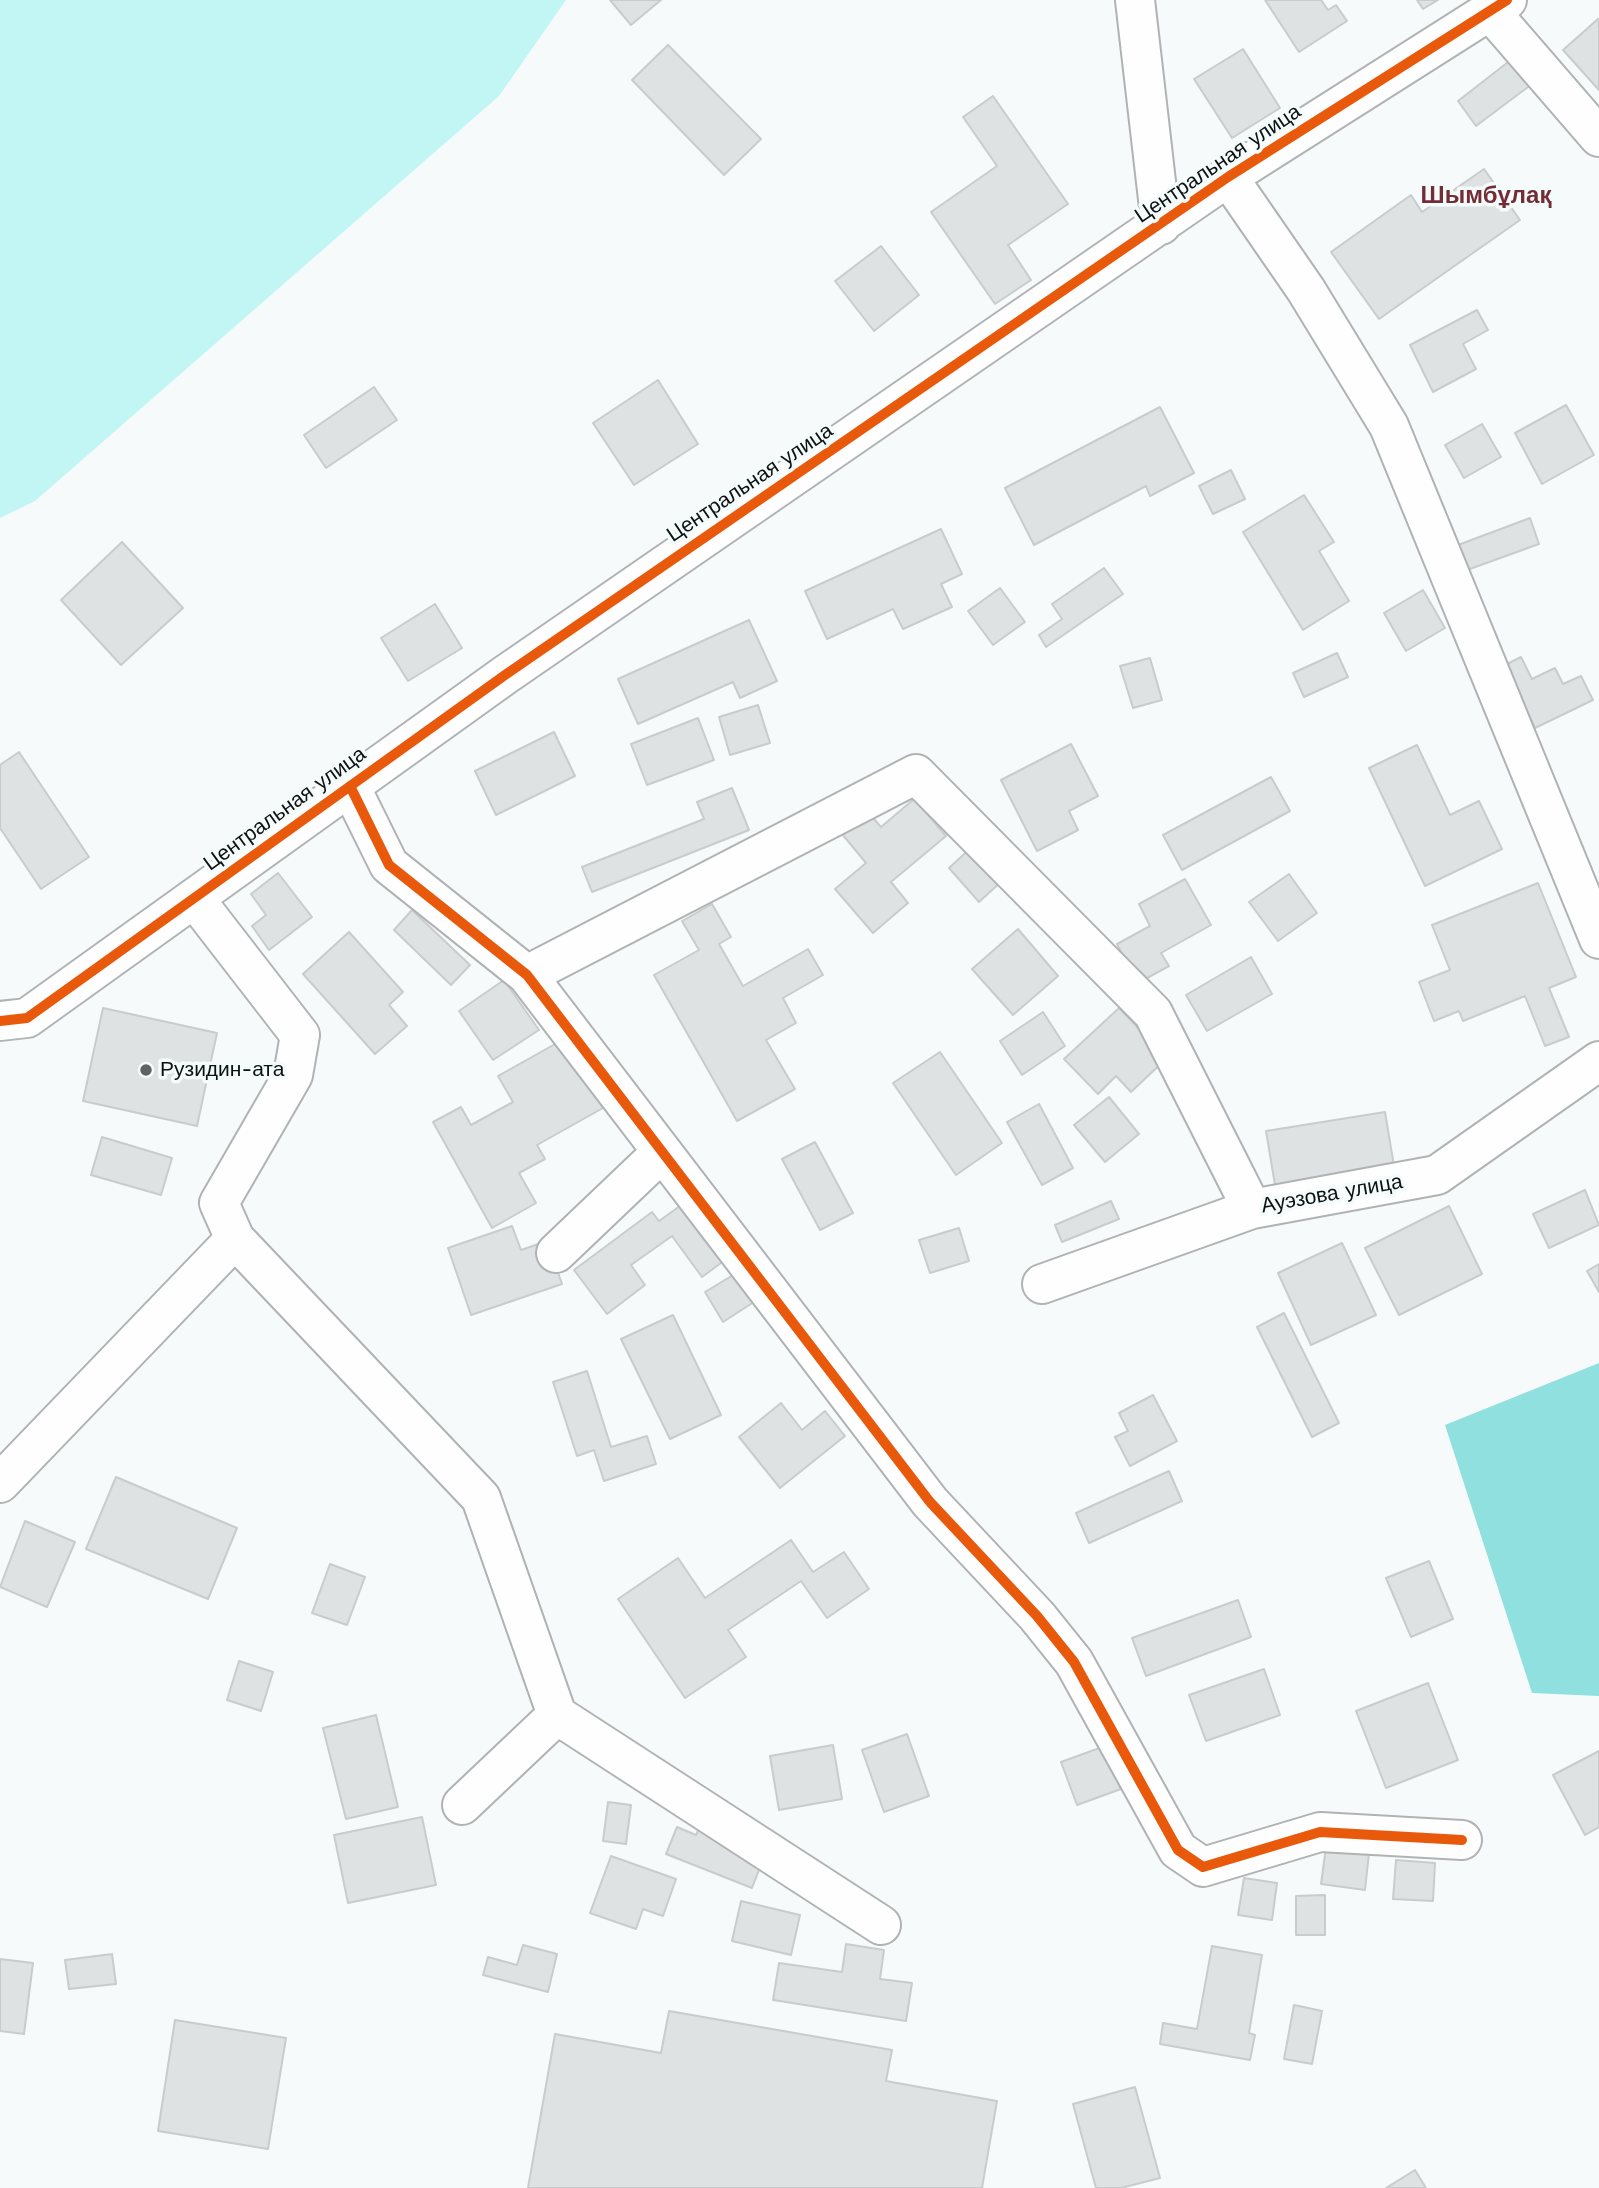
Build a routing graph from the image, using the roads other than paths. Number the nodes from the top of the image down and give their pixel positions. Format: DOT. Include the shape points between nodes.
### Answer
graph roads {
  1 [pos="1135,0"];
  2 [pos="1499,6"];
  3 [pos="1599,137"];
  4 [pos="1228,177"];
  5 [pos="1161,225"];
  6 [pos="350,786"];
  7 [pos="194,898"];
  8 [pos="1599,939"];
  9 [pos="527,975"];
  10 [pos="14,1019"];
  11 [pos="1599,1061"];
  12 [pos="662,1152"];
  13 [pos="1252,1209"];
  14 [pos="235,1239"];
  15 [pos="555,1253"];
  16 [pos="1042,1284"];
  17 [pos="0,1483"];
  18 [pos="557,1715"];
  19 [pos="463,1805"];
  20 [pos="1462,1840"];
  21 [pos="881,1925"];
  1 -- 5 [label="street"];
  2 -- 3 [label="street"];
  2 -- 4 [label="street, Центральная улица"];
  4 -- 5 [label="street, Центральная улица"];
  4 -- 8 [label="street" via="1306,290 1389,426"];
  5 -- 6 [label="street, Центральная улица"];
  6 -- 7 [label="street, Центральная улица"];
  6 -- 9 [label="street" via="389,865"];
  7 -- 10 [label="street, Центральная улица"];
  7 -- 14 [label="street" via="300,1035 293,1075 219,1203"];
  9 -- 12 [label="street"];
  9 -- 13 [label="street" via="916,775 1153,1013"];
  11 -- 13 [label="street, Ауэзова улица" via="1437,1175"];
  12 -- 15 [label="street"];
  12 -- 20 [label="street" via="930,1502 1074,1662 1178,1850 1203,1867 1320,1832"];
  13 -- 16 [label="street, Ауэзова улица"];
  14 -- 17 [label="street"];
  14 -- 18 [label="street" via="481,1498"];
  18 -- 19 [label="street"];
  18 -- 21 [label="street"];
}
